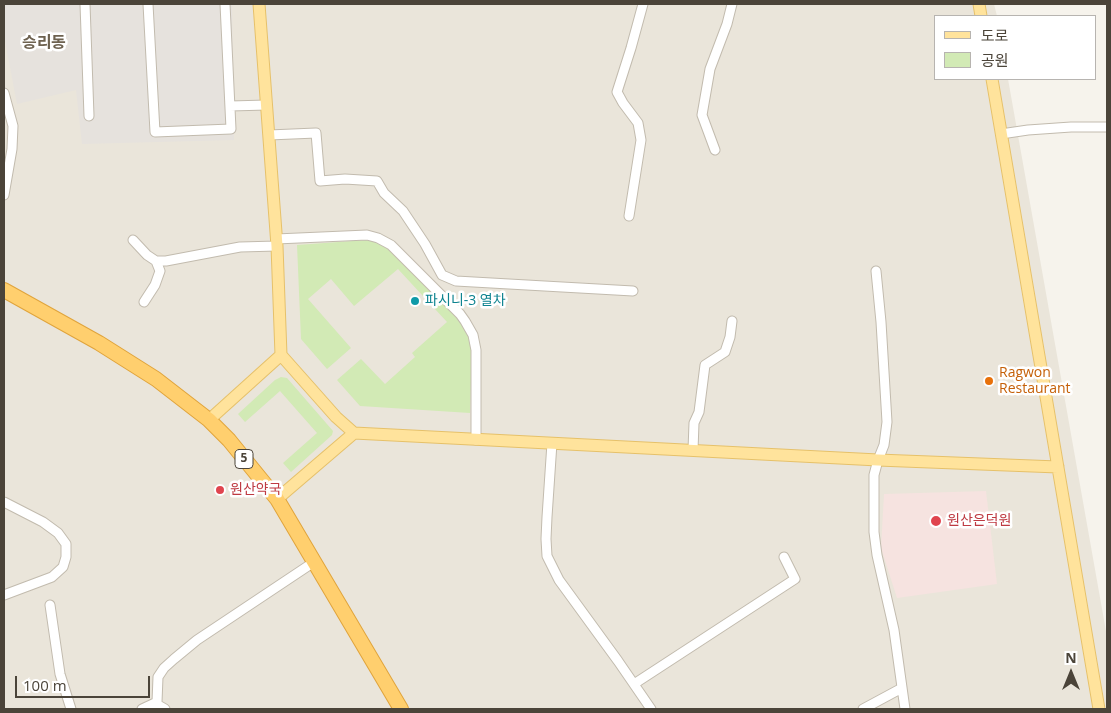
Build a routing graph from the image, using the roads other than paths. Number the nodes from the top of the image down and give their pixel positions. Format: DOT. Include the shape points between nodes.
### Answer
graph roads {
  1 [pos="85,4"];
  2 [pos="148,4"];
  3 [pos="225,4"];
  4 [pos="259,4"];
  5 [pos="643,4"];
  6 [pos="732,4"];
  7 [pos="992,80"];
  8 [pos="4,93"];
  9 [pos="267,105"];
  10 [pos="230,106"];
  11 [pos="89,116"];
  12 [pos="1107,127"];
  13 [pos="1002,134"];
  14 [pos="269,136"];
  15 [pos="715,150"];
  16 [pos="4,195"];
  17 [pos="629,216"];
  18 [pos="133,240"];
  19 [pos="276,242"];
  20 [pos="156,261"];
  21 [pos="876,272"];
  22 [pos="4,290"];
  23 [pos="633,291"];
  24 [pos="144,302"];
  25 [pos="732,321"];
  26 [pos="281,355"];
  27 [pos="209,420"];
  28 [pos="354,433"];
  29 [pos="476,440"];
  30 [pos="552,443"];
  31 [pos="693,450"];
  32 [pos="878,460"];
  33 [pos="1058,467"];
  34 [pos="277,499"];
  35 [pos="4,502"];
  36 [pos="784,557"];
  37 [pos="314,562"];
  38 [pos="4,595"];
  39 [pos="50,605"];
  40 [pos="634,684"];
  41 [pos="902,688"];
  42 [pos="162,707"];
  43 [pos="71,709"];
  44 [pos="142,709"];
  45 [pos="401,709"];
  46 [pos="651,709"];
  47 [pos="863,709"];
  48 [pos="905,709"];
  49 [pos="1097,709"];
  1 -- 11 [label="street"];
  2 -- 10 [label="street" via="155,132 231,129"];
  3 -- 10 [label="street"];
  4 -- 9 [label="main road"];
  5 -- 17 [label="street" via="616,92 638,123 641,140"];
  6 -- 15 [label="street" via="710,69 702,115"];
  7 -- 13 [label="main road"];
  8 -- 16 [label="street" via="13,126"];
  9 -- 10 [label="street"];
  9 -- 14 [label="main road"];
  12 -- 13 [label="street"];
  13 -- 33 [label="main road"];
  14 -- 19 [label="main road"];
  14 -- 23 [label="street" via="316,133 320,181 378,181 403,211 442,275 456,281"];
  18 -- 20 [label="street"];
  19 -- 20 [label="street"];
  19 -- 26 [label="main road"];
  19 -- 29 [label="street" via="367,235 391,245 460,314 473,334 476,350"];
  20 -- 24 [label="street" via="160,271"];
  21 -- 32 [label="street" via="887,422"];
  22 -- 27 [label="highway, 5" via="156,379"];
  25 -- 31 [label="street" via="726,352 705,365 699,412 694,423"];
  26 -- 27 [label="main road"];
  26 -- 28 [label="main road"];
  27 -- 34 [label="highway, 5"];
  28 -- 29 [label="main road"];
  28 -- 34 [label="main road"];
  29 -- 30 [label="main road"];
  30 -- 31 [label="main road"];
  30 -- 40 [label="street" via="547,556 559,580"];
  31 -- 32 [label="main road"];
  32 -- 33 [label="main road"];
  32 -- 41 [label="street" via="874,475 874,532"];
  33 -- 49 [label="main road"];
  34 -- 37 [label="highway, 5"];
  35 -- 38 [label="street" via="58,533 66,544 66,556 63,567 52,577"];
  36 -- 40 [label="street" via="795,579"];
  37 -- 42 [label="street" via="174,658 158,677"];
  37 -- 45 [label="highway, 5"];
  39 -- 43 [label="street" via="60,674"];
  40 -- 46 [label="street"];
  41 -- 47 [label="street"];
  41 -- 48 [label="street"];
  42 -- 44 [label="street"];
}
